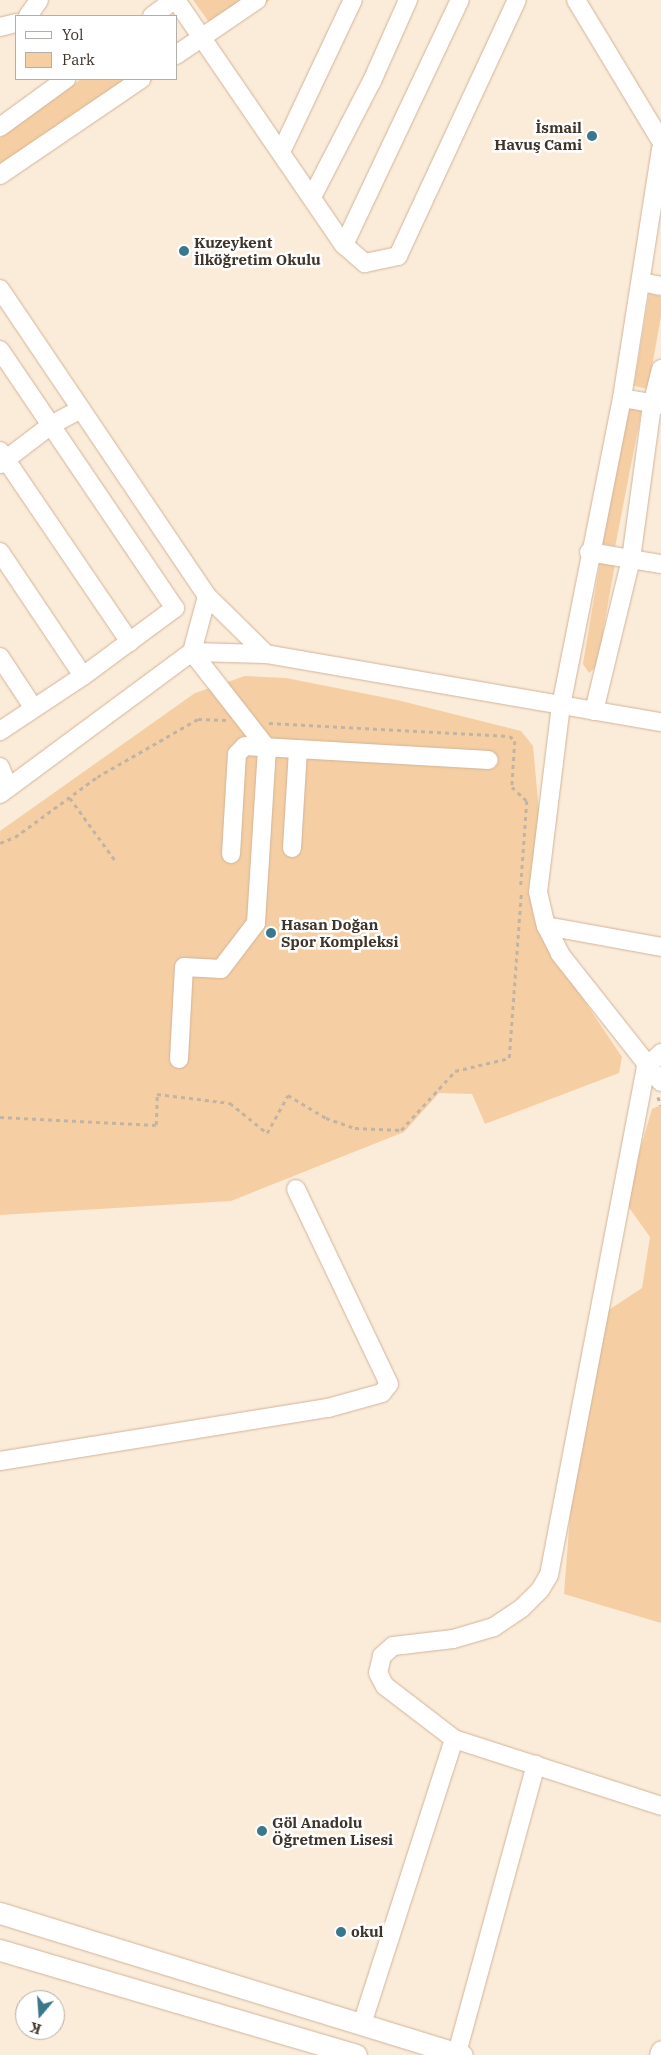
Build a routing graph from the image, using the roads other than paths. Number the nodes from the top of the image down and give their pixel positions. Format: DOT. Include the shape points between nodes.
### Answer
graph roads {
  1 [pos="39,0"];
  2 [pos="175,0"];
  3 [pos="257,0"];
  4 [pos="353,0"];
  5 [pos="408,0"];
  6 [pos="460,0"];
  7 [pos="517,0"];
  8 [pos="576,0"];
  9 [pos="29,15"];
  10 [pos="153,15"];
  11 [pos="15,23"];
  12 [pos="0,27"];
  13 [pos="203,36"];
  14 [pos="178,54"];
  15 [pos="65,80"];
  16 [pos="140,80"];
  17 [pos="0,127"];
  18 [pos="661,141"];
  19 [pos="661,149"];
  20 [pos="281,152"];
  21 [pos="0,175"];
  22 [pos="312,197"];
  23 [pos="344,245"];
  24 [pos="641,282"];
  25 [pos="661,286"];
  26 [pos="0,289"];
  27 [pos="0,350"];
  28 [pos="661,369"];
  29 [pos="622,398"];
  30 [pos="657,405"];
  31 [pos="81,409"];
  32 [pos="51,425"];
  33 [pos="2,458"];
  34 [pos="0,552"];
  35 [pos="589,552"];
  36 [pos="631,559"];
  37 [pos="661,564"];
  38 [pos="207,596"];
  39 [pos="130,642"];
  40 [pos="192,652"];
  41 [pos="266,654"];
  42 [pos="0,657"];
  43 [pos="83,676"];
  44 [pos="561,705"];
  45 [pos="34,707"];
  46 [pos="594,711"];
  47 [pos="661,720"];
  48 [pos="0,730"];
  49 [pos="267,748"];
  50 [pos="298,749"];
  51 [pos="489,760"];
  52 [pos="0,767"];
  53 [pos="4,790"];
  54 [pos="292,848"];
  55 [pos="231,854"];
  56 [pos="546,926"];
  57 [pos="661,947"];
  58 [pos="661,1053"];
  59 [pos="179,1059"];
  60 [pos="646,1067"];
  61 [pos="661,1082"];
  62 [pos="296,1189"];
  63 [pos="0,1462"];
  64 [pos="454,1739"];
  65 [pos="536,1766"];
  66 [pos="661,1806"];
  67 [pos="0,1912"];
  68 [pos="0,1950"];
  69 [pos="362,2024"];
  70 [pos="661,2050"];
  71 [pos="460,2054"];
  72 [pos="356,2055"];
  73 [pos="659,2055"];
  1 -- 9 [label="street"];
  2 -- 10 [label="street"];
  2 -- 13 [label="street"];
  3 -- 13 [label="street"];
  4 -- 20 [label="street"];
  5 -- 22 [label="street" via="372,81"];
  6 -- 23 [label="street"];
  7 -- 23 [label="street" via="398,256 365,263"];
  8 -- 18 [label="street"];
  11 -- 12 [label="street"];
  13 -- 14 [label="street"];
  13 -- 20 [label="street"];
  15 -- 17 [label="street"];
  16 -- 21 [label="street"];
  19 -- 24 [label="street"];
  20 -- 22 [label="street"];
  22 -- 23 [label="street"];
  24 -- 25 [label="street"];
  24 -- 29 [label="street"];
  26 -- 31 [label="street"];
  27 -- 32 [label="street"];
  28 -- 30 [label="street"];
  29 -- 30 [label="street"];
  29 -- 35 [label="street"];
  30 -- 36 [label="street"];
  31 -- 32 [label="street"];
  31 -- 38 [label="street"];
  32 -- 33 [label="street"];
  32 -- 39 [label="street" via="175,608"];
  33 -- 39 [label="street"];
  34 -- 43 [label="street"];
  35 -- 36 [label="street"];
  35 -- 44 [label="street"];
  36 -- 37 [label="street"];
  36 -- 46 [label="street"];
  38 -- 40 [label="street"];
  38 -- 41 [label="street"];
  39 -- 43 [label="street"];
  40 -- 41 [label="street"];
  40 -- 49 [label="street"];
  40 -- 53 [label="street"];
  41 -- 44 [label="street"];
  42 -- 45 [label="street"];
  43 -- 45 [label="street"];
  44 -- 46 [label="street"];
  44 -- 56 [label="street" via="538,892"];
  45 -- 48 [label="street"];
  46 -- 47 [label="street"];
  49 -- 50 [label="street"];
  49 -- 55 [label="street" via="245,746 237,754"];
  49 -- 59 [label="street" via="256,923 221,969 184,967"];
  50 -- 51 [label="street"];
  50 -- 54 [label="street"];
  52 -- 53 [label="street"];
  56 -- 57 [label="street"];
  56 -- 60 [label="street" via="560,954"];
  58 -- 60 [label="street"];
  60 -- 61 [label="street"];
  60 -- 64 [label="street" via="549,1575 540,1590 522,1608 494,1627 453,1639 397,1645 386,1650 379,1665 378,1676 385,1686"];
  62 -- 63 [label="street" via="389,1384 382,1393 328,1408"];
  64 -- 65 [label="street"];
  64 -- 69 [label="street"];
  65 -- 66 [label="street"];
  65 -- 71 [label="street"];
  67 -- 69 [label="main road"];
  68 -- 72 [label="main road"];
  69 -- 71 [label="main road"];
  70 -- 73 [label="street"];
}
